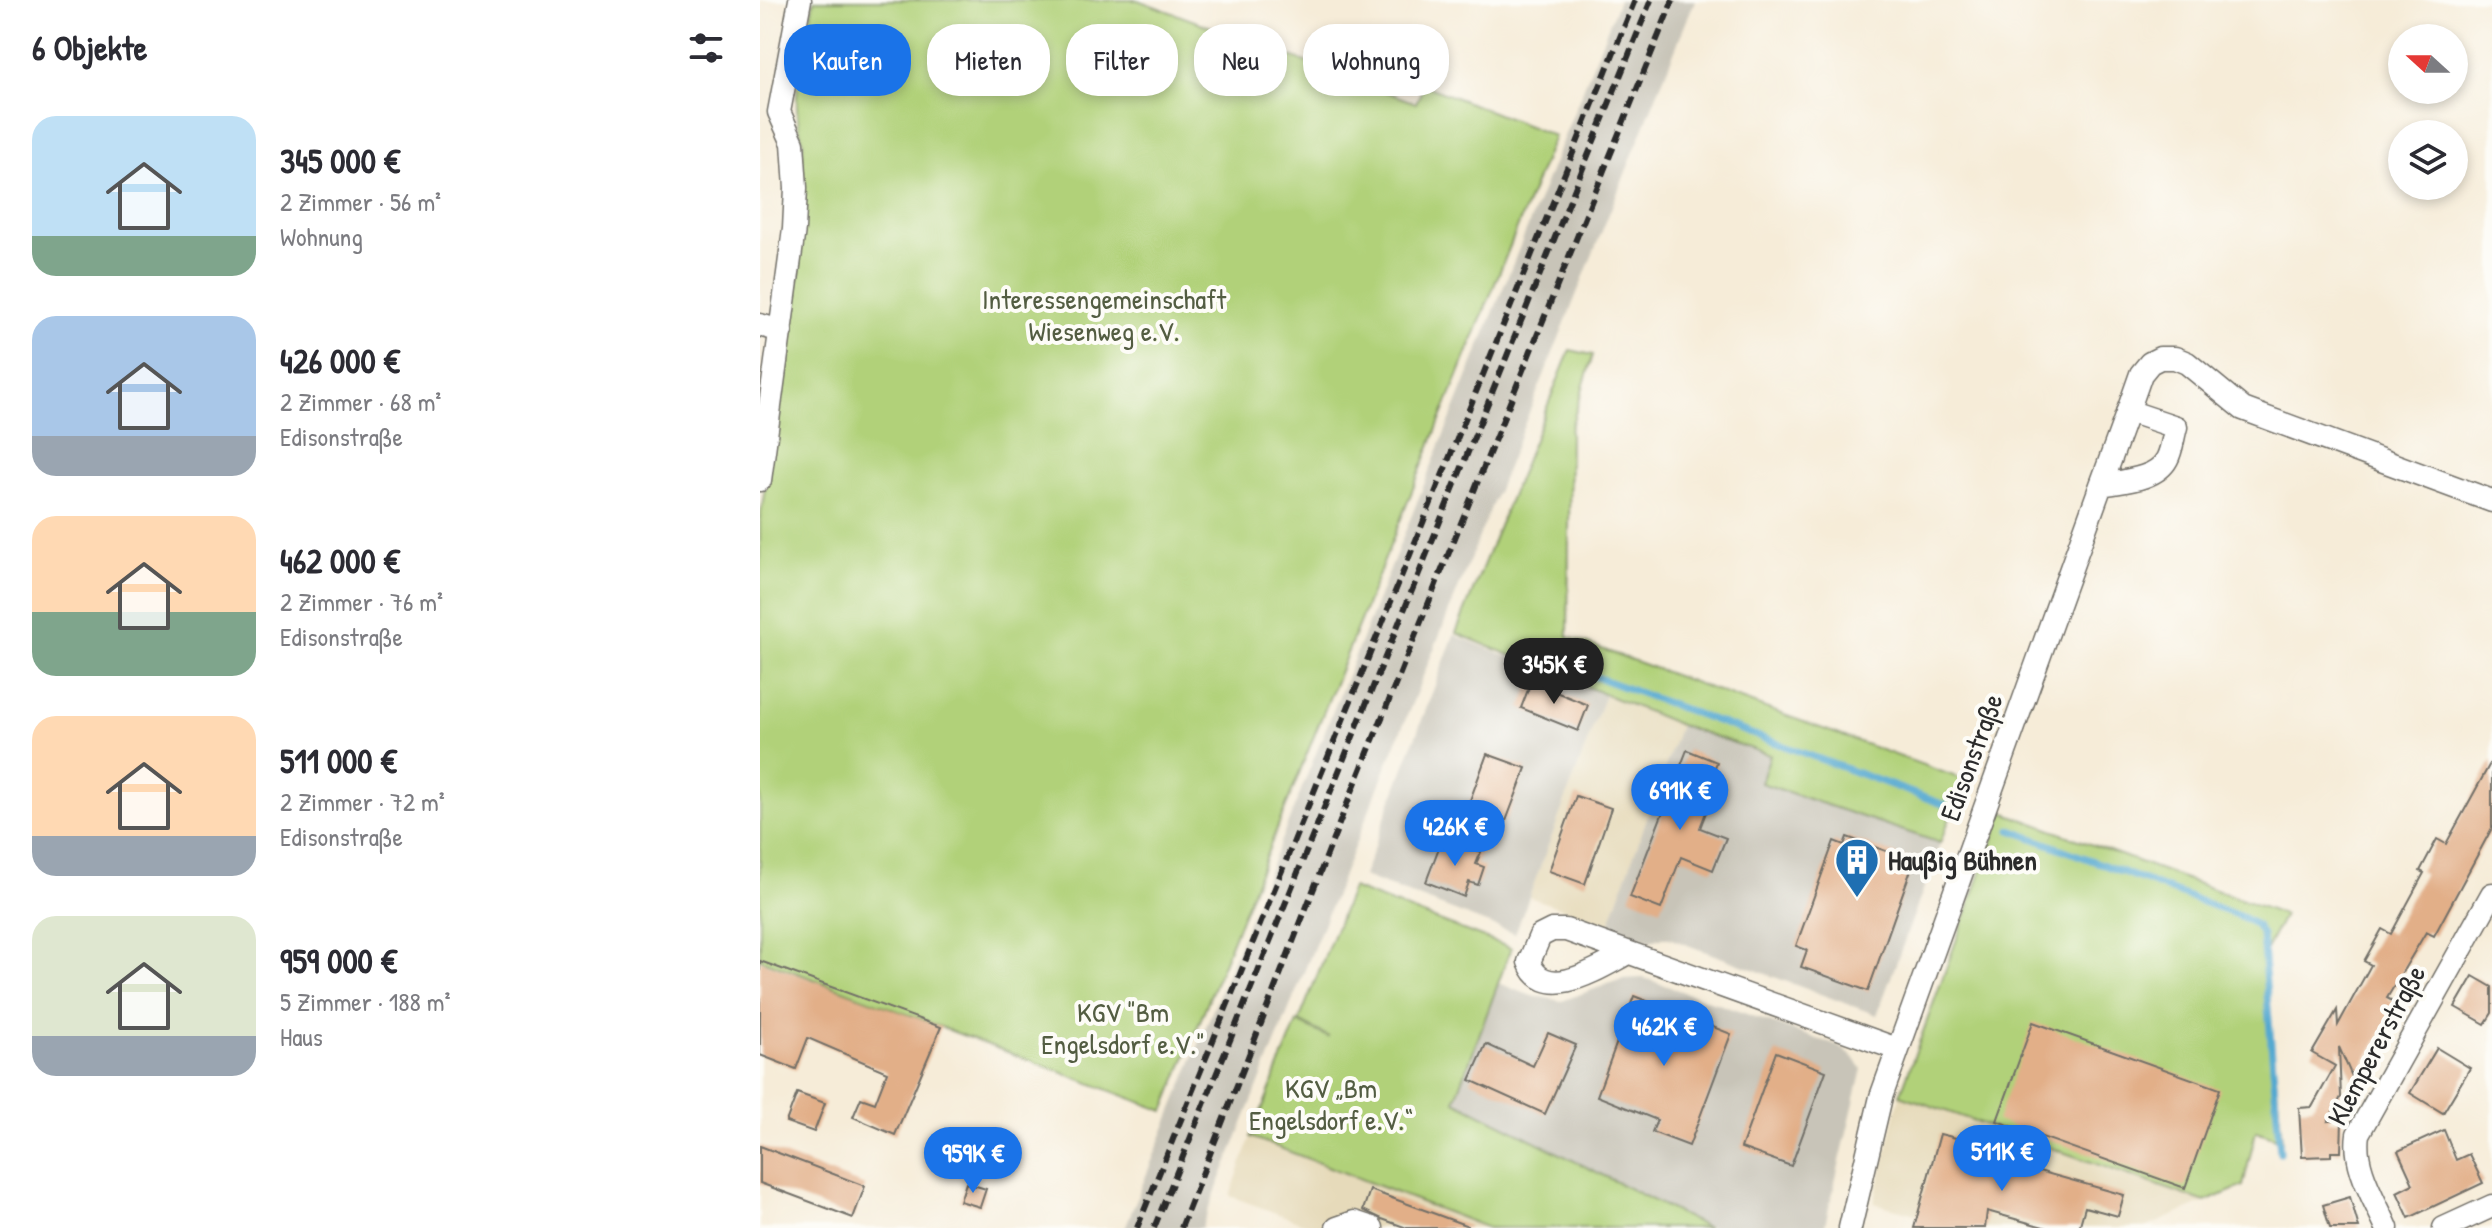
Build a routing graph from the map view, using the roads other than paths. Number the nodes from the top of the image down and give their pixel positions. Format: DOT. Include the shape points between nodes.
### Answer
graph roads {
  1 [pos="800,0"];
  2 [pos="770,110"];
  3 [pos="771,328"];
  4 [pos="2128,411"];
  5 [pos="760,480"];
  6 [pos="2101,485"];
  7 [pos="2492,501"];
  8 [pos="2492,894"];
  9 [pos="1628,953"];
  10 [pos="1897,1049"];
  11 [pos="2492,1206"];
  12 [pos="1337,1228"];
  13 [pos="1372,1228"];
  14 [pos="1850,1228"];
  15 [pos="2387,1228"];
  16 [pos="2444,1228"];
  1 -- 2 [label="street"];
  2 -- 3 [label="street" via="793,143 796,188 794,229"];
  3 -- 5 [label="street"];
  4 -- 6 [label="street, Edisonstraße"];
  4 -- 6 [label="street" via="2176,427 2168,457 2150,474"];
  4 -- 7 [label="street, Edisonstraße" via="2150,363 2175,358 2243,409"];
  6 -- 10 [label="street, Edisonstraße"];
  8 -- 15 [label="street, Klempererstraße" via="2358,1134 2358,1163"];
  9 -- 10 [label="street"];
  10 -- 14 [label="street, Edisonstraße"];
  11 -- 16 [label="street"];
  12 -- 13 [label="street" via="1354,1222"];
}
